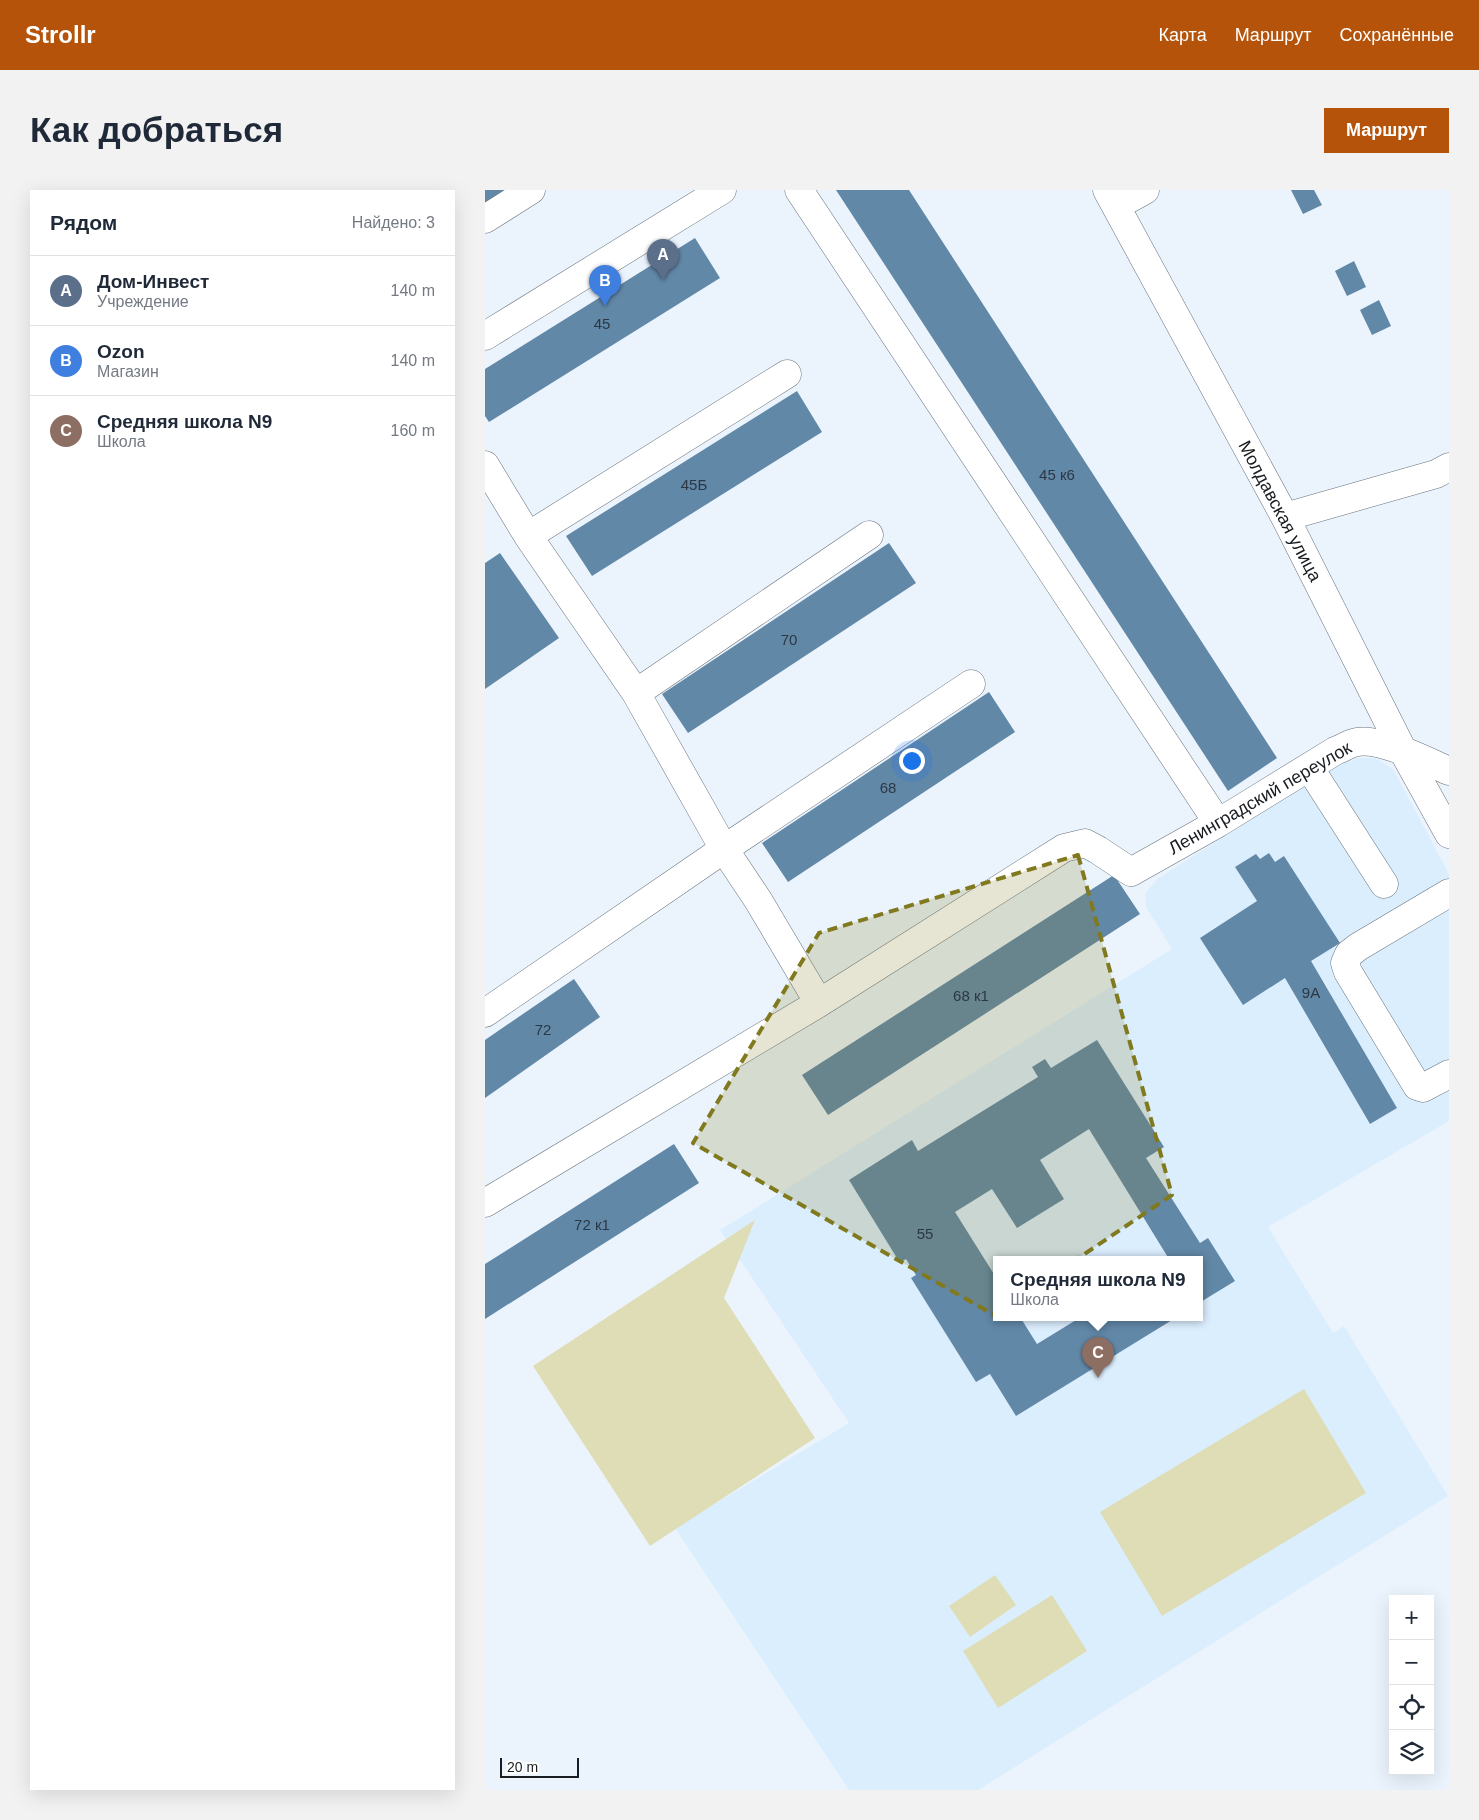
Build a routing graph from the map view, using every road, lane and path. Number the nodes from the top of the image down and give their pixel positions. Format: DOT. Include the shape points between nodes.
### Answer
graph roads {
  1 [pos="531,190"];
  2 [pos="722,190"];
  3 [pos="799,190"];
  4 [pos="1145,190"];
  5 [pos="1112,198"];
  6 [pos="485,219"];
  7 [pos="485,336"];
  8 [pos="787,374"];
  9 [pos="485,465"];
  10 [pos="1449,466"];
  11 [pos="1285,517"];
  12 [pos="869,535"];
  13 [pos="528,536"];
  14 [pos="971,684"];
  15 [pos="635,693"];
  16 [pos="1403,751"];
  17 [pos="1309,767"];
  18 [pos="1449,771"];
  19 [pos="1218,823"];
  20 [pos="1449,834"];
  21 [pos="725,849"];
  22 [pos="1384,884"];
  23 [pos="1449,893"];
  24 [pos="819,1003"];
  25 [pos="485,1013"];
  26 [pos="1449,1074"];
  27 [pos="485,1203"];
  1 -- 6 [label="street"];
  2 -- 7 [label="street"];
  3 -- 19 [label="street"];
  4 -- 5 [label="street"];
  5 -- 11 [label="street, Молдавская улица"];
  8 -- 13 [label="street"];
  9 -- 13 [label="street"];
  10 -- 11 [label="street" via="1436,474"];
  11 -- 16 [label="street, Молдавская улица"];
  12 -- 15 [label="street"];
  13 -- 15 [label="street"];
  14 -- 21 [label="street"];
  15 -- 21 [label="street"];
  16 -- 17 [label="street, Ленинградский переулок" via="1367,741 1353,742"];
  16 -- 18 [label="street, Ленинградский переулок"];
  16 -- 20 [label="street, Молдавская улица"];
  17 -- 19 [label="street, Ленинградский переулок"];
  17 -- 22 [label="street"];
  19 -- 24 [label="street, Ленинградский переулок" via="1131,872 1085,843 1064,848"];
  21 -- 24 [label="street"];
  21 -- 25 [label="street"];
  23 -- 26 [label="street" via="1358,947 1349,954 1345,963 1417,1086 1423,1088"];
  24 -- 27 [label="street"];
}
